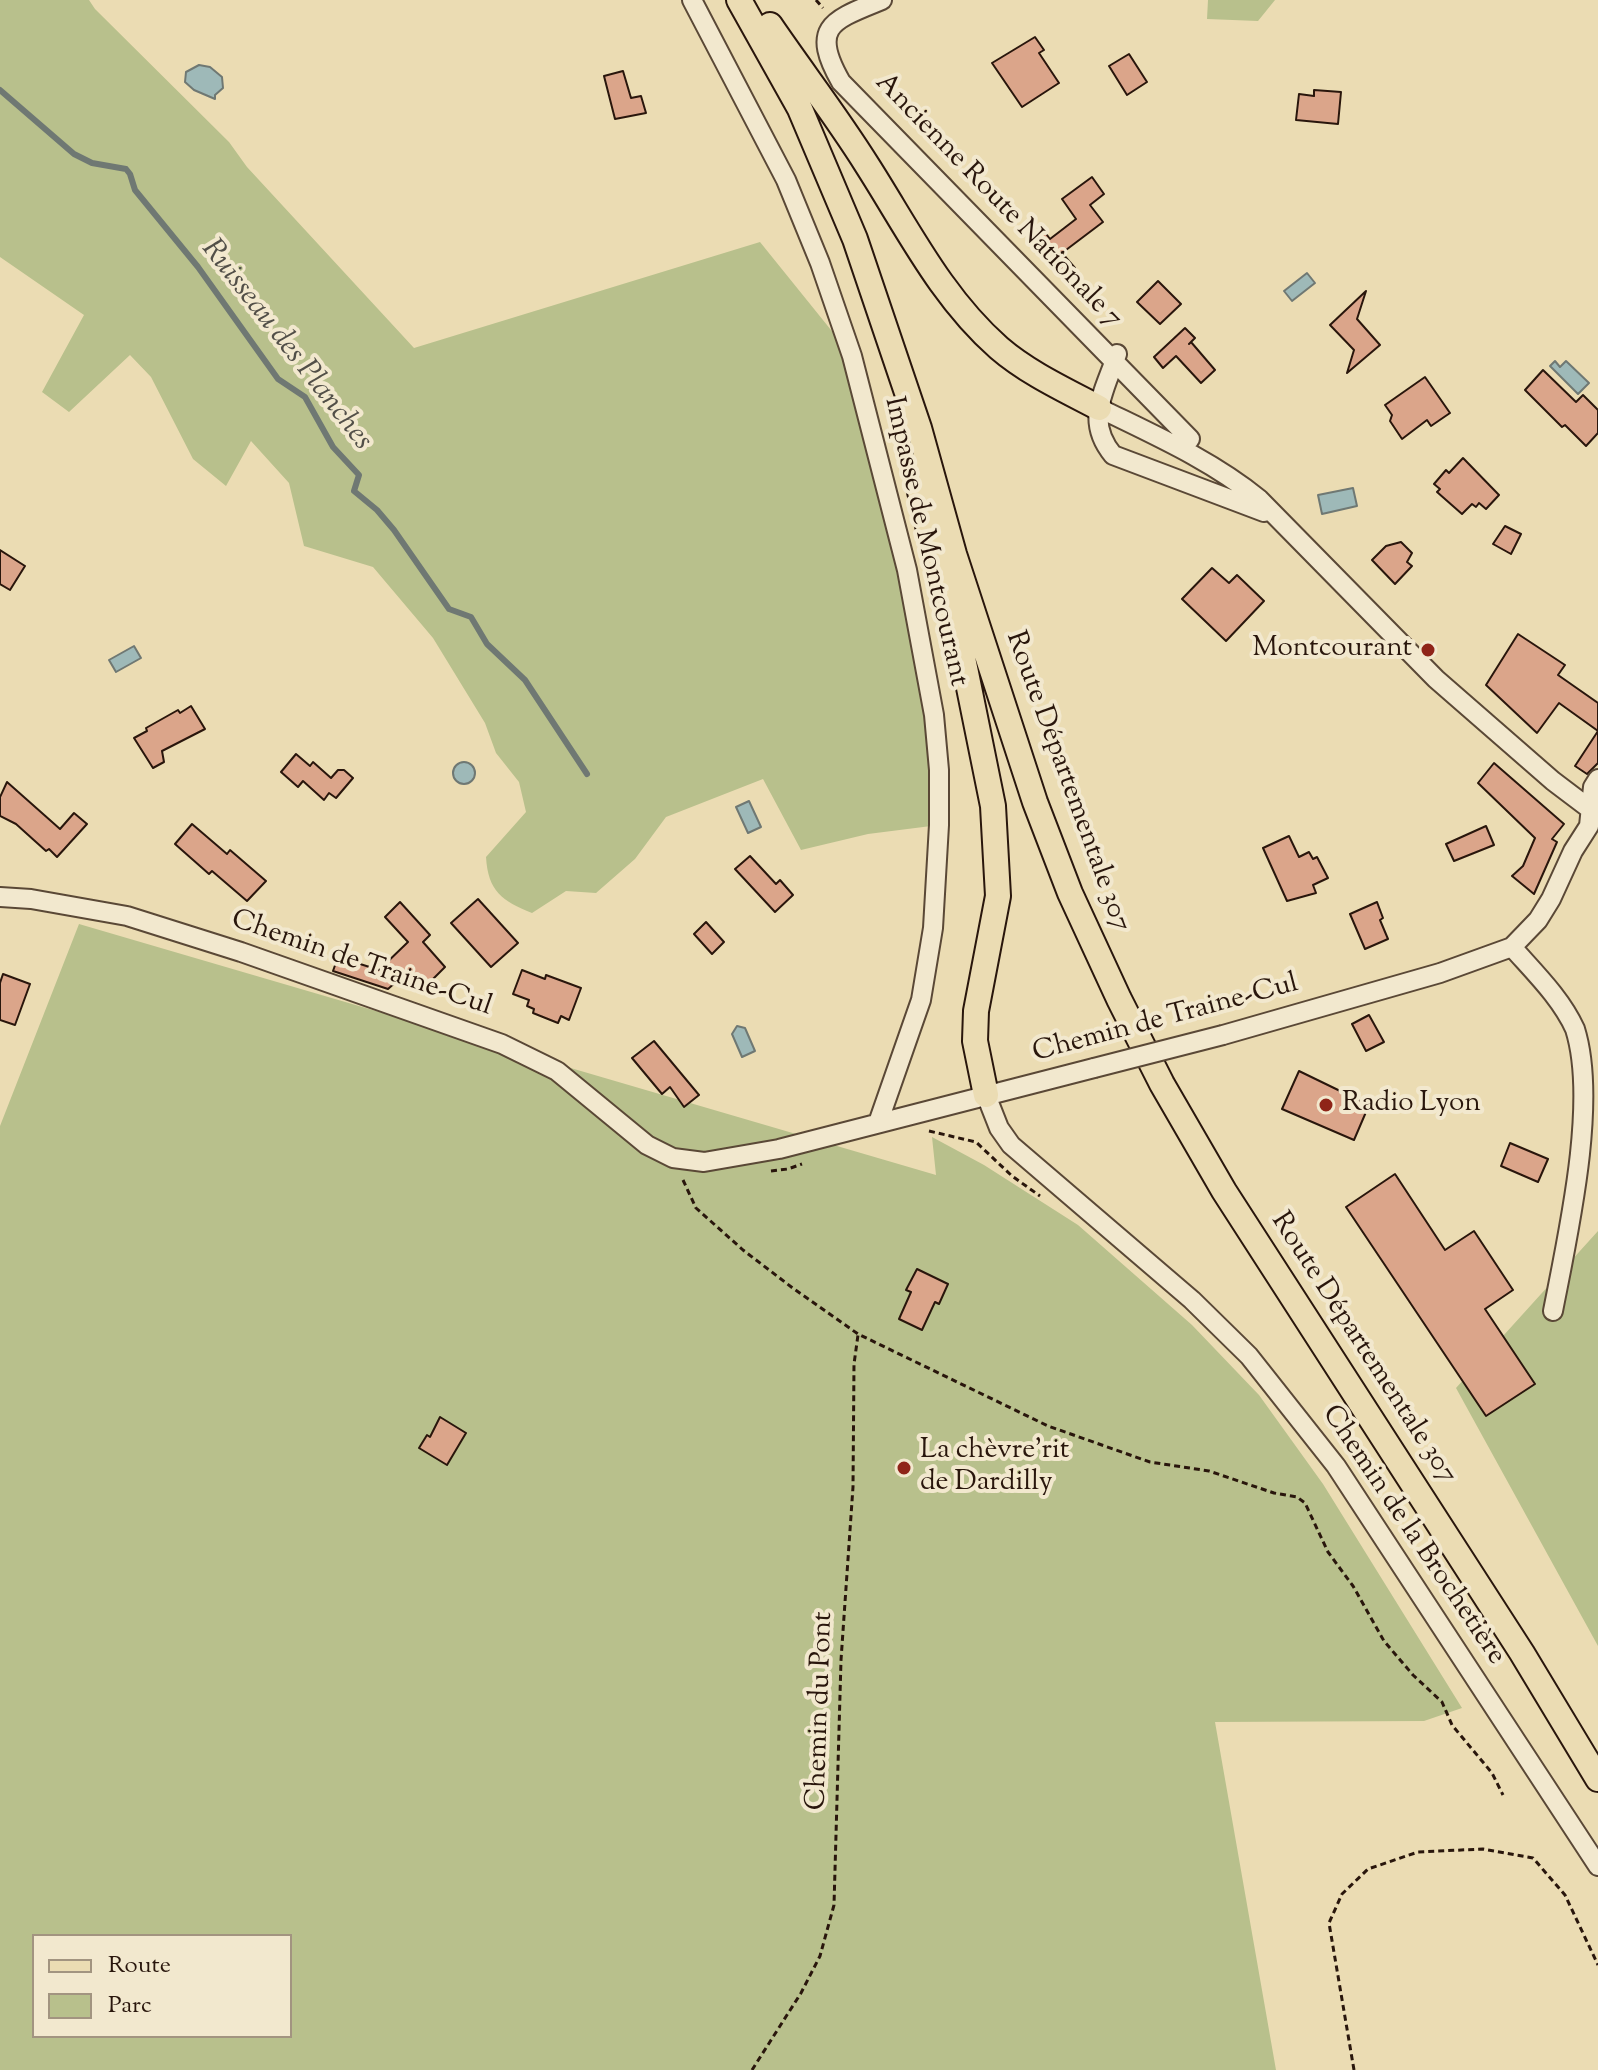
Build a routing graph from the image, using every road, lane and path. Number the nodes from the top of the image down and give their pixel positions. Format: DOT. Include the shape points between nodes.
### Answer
graph roads {
  1 [pos="692,0"];
  2 [pos="739,0"];
  3 [pos="753,0"];
  4 [pos="882,0"];
  5 [pos="855,239"];
  6 [pos="1116,357"];
  7 [pos="1099,408"];
  8 [pos="1190,439"];
  9 [pos="1277,519"];
  10 [pos="1598,779"];
  11 [pos="1594,813"];
  12 [pos="0,897"];
  13 [pos="1512,947"];
  14 [pos="986,1095"];
  15 [pos="878,1123"];
  16 [pos="924,1130"];
  17 [pos="673,1158"];
  18 [pos="814,1159"];
  19 [pos="762,1172"];
  20 [pos="1050,1204"];
  21 [pos="1553,1311"];
  22 [pos="858,1334"];
  23 [pos="1598,1779"];
  24 [pos="1503,1795"];
  25 [pos="1598,1866"];
  26 [pos="1598,1965"];
  27 [pos="752,2070"];
  28 [pos="1354,2070"];
  1 -- 15 [label="street, Impasse de Montcourant" via="786,180 852,356 907,570 934,715 939,811 933,928 921,1000"];
  2 -- 5 [label="main road, Route Départementale 307" via="800,109"];
  3 -- 7 [label="main road" via="866,162 956,304 1000,349"];
  4 -- 6 [label="street, Ancienne Route Nationale 7" via="845,15 829,28 829,61 841,82"];
  5 -- 14 [label="main road" via="963,658 993,806 998,896 975,1041"];
  5 -- 23 [label="main road, Route Départementale 307" via="1035,802 1097,952 1162,1084 1224,1191"];
  6 -- 7 [label="street, Ancienne Route Nationale 7"];
  6 -- 8 [label="street, Ancienne Route Nationale 7"];
  7 -- 9 [label="street, Ancienne Route Nationale 7" via="1235,479"];
  7 -- 9 [label="street, Ancienne Route Nationale 7" via="1099,429 1113,455"];
  9 -- 11 [label="street, Ancienne Route Nationale 7" via="1436,679"];
  10 -- 11 [label="street, Chemin de Traine-Cul" via="1593,787"];
  11 -- 13 [label="street, Chemin de Traine-Cul" via="1551,899"];
  12 -- 17 [label="street, Chemin de Traine-Cul" via="127,916 502,1044 557,1071 647,1145"];
  13 -- 14 [label="street, Chemin de Traine-Cul, bridge" via="1223,1035"];
  13 -- 21 [label="street" via="1575,1029 1585,1062 1588,1110 1581,1167"];
  14 -- 15 [label="street, Chemin de Traine-Cul"];
  14 -- 25 [label="street, Chemin de la Brochetière" via="1011,1145 1192,1300 1249,1356 1336,1466"];
  15 -- 17 [label="street, Chemin de Traine-Cul" via="732,1158"];
  16 -- 20 [label="path" via="976,1142"];
  17 -- 22 [label="path" via="696,1208"];
  18 -- 19 [label="path"];
  22 -- 24 [label="path" via="1048,1426 1150,1462 1209,1471 1297,1497 1312,1514 1328,1552 1384,1641 1442,1702 1452,1725 1492,1773"];
  22 -- 27 [label="path, Chemin du Pont" via="841,1660 836,1886 820,1956"];
  26 -- 28 [label="path" via="1565,1895 1533,1858 1483,1849 1418,1852 1368,1869 1342,1894 1329,1923"];
}
